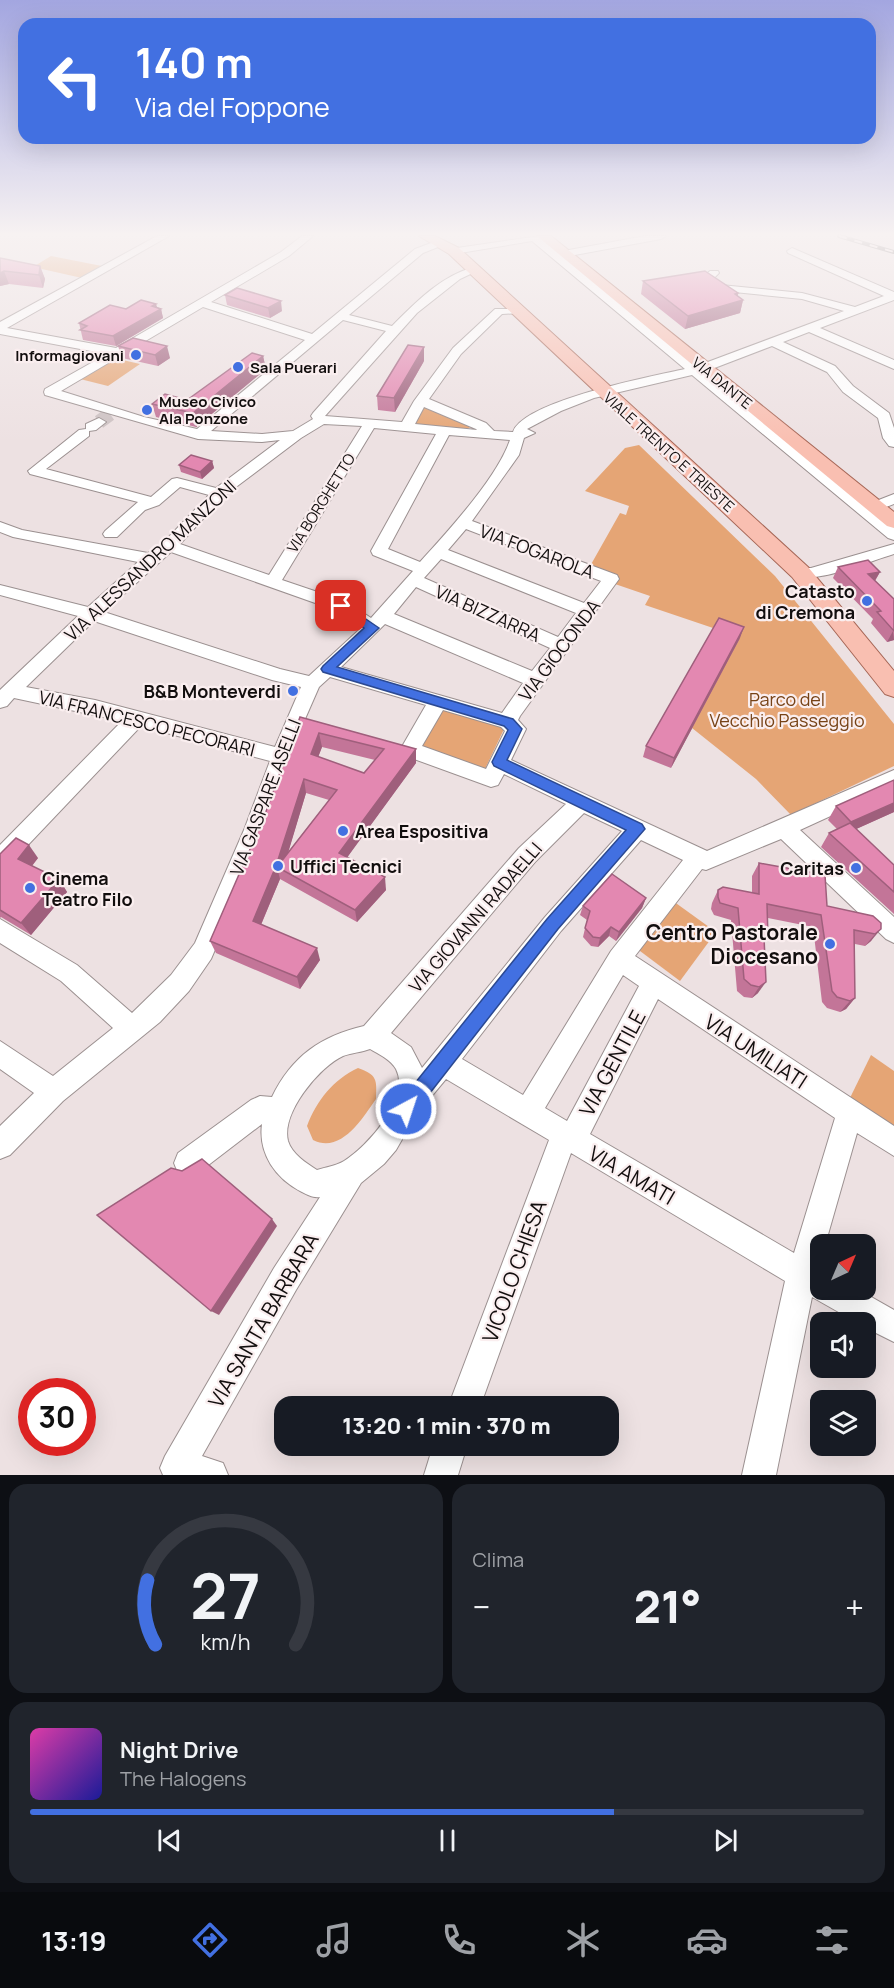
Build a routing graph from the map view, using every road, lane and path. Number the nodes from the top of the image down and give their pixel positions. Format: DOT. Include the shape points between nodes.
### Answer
graph roads {
  1 [pos="43,305"];
  2 [pos="199,305"];
  3 [pos="208,305"];
  4 [pos="354,305"];
  5 [pos="418,305"];
  6 [pos="512,305"];
  7 [pos="624,305"];
  8 [pos="835,305"];
  9 [pos="869,305"];
  10 [pos="518,310"];
  11 [pos="854,310"];
  12 [pos="341,316"];
  13 [pos="810,328"];
  14 [pos="0,329"];
  15 [pos="394,330"];
  16 [pos="316,339"];
  17 [pos="773,342"];
  18 [pos="117,352"];
  19 [pos="894,365"];
  20 [pos="699,370"];
  21 [pos="603,392"];
  22 [pos="421,401"];
  23 [pos="321,420"];
  24 [pos="100,421"];
  25 [pos="370,424"];
  26 [pos="406,428"];
  27 [pos="444,431"];
  28 [pos="198,435"];
  29 [pos="296,435"];
  30 [pos="491,435"];
  31 [pos="517,436"];
  32 [pos="775,437"];
  33 [pos="796,442"];
  34 [pos="894,443"];
  35 [pos="835,479"];
  36 [pos="219,493"];
  37 [pos="894,498"];
  38 [pos="154,502"];
  39 [pos="876,506"];
  40 [pos="894,522"];
  41 [pos="463,523"];
  42 [pos="0,527"];
  43 [pos="111,534"];
  44 [pos="894,535"];
  45 [pos="169,546"];
  46 [pos="894,549"];
  47 [pos="438,552"];
  48 [pos="894,555"];
  49 [pos="151,559"];
  50 [pos="418,574"];
  51 [pos="806,578"];
  52 [pos="611,579"];
  53 [pos="272,583"];
  54 [pos="0,590"];
  55 [pos="587,611"];
  56 [pos="91,614"];
  57 [pos="377,622"];
  58 [pos="562,646"];
  59 [pos="327,669"];
  60 [pos="535,680"];
  61 [pos="312,683"];
  62 [pos="894,688"];
  63 [pos="5,696"];
  64 [pos="438,702"];
  65 [pos="136,719"];
  66 [pos="295,719"];
  67 [pos="508,722"];
  68 [pos="318,725"];
  69 [pos="387,744"];
  70 [pos="410,750"];
  71 [pos="283,757"];
  72 [pos="499,762"];
  73 [pos="894,778"];
  74 [pos="582,802"];
  75 [pos="784,828"];
  76 [pos="637,829"];
  77 [pos="699,857"];
  78 [pos="0,859"];
  79 [pos="0,930"];
  80 [pos="894,932"];
  81 [pos="619,959"];
  82 [pos="654,983"];
  83 [pos="132,1029"];
  84 [pos="372,1036"];
  85 [pos="0,1053"];
  86 [pos="444,1063"];
  87 [pos="54,1092"];
  88 [pos="406,1109"];
  89 [pos="279,1111"];
  90 [pos="850,1112"];
  91 [pos="527,1113"];
  92 [pos="564,1135"];
  93 [pos="894,1142"];
  94 [pos="0,1145"];
  95 [pos="188,1163"];
  96 [pos="351,1173"];
  97 [pos="822,1234"];
  98 [pos="810,1278"];
  99 [pos="810,1283"];
  100 [pos="847,1300"];
  101 [pos="894,1327"];
  102 [pos="468,1396"];
  103 [pos="447,1456"];
  104 [pos="211,1475"];
  105 [pos="441,1475"];
  106 [pos="759,1475"];
  1 -- 14 [label="street"];
  2 -- 18 [label="street"];
  3 -- 16 [label="street"];
  4 -- 12 [label="street"];
  5 -- 15 [label="street"];
  6 -- 10 [label="main road, VIALE TRENTO E TRIESTE"];
  7 -- 20 [label="main road, VIA DANTE"];
  8 -- 11 [label="street"];
  9 -- 11 [label="street"];
  10 -- 21 [label="main road, VIALE TRENTO E TRIESTE"];
  10 -- 22 [label="street" via="499,311 457,351"];
  11 -- 13 [label="street"];
  12 -- 15 [label="street"];
  12 -- 16 [label="street"];
  13 -- 17 [label="street"];
  13 -- 19 [label="street"];
  14 -- 18 [label="street"];
  15 -- 23 [label="street" via="318,416"];
  16 -- 28 [label="street"];
  17 -- 20 [label="street"];
  17 -- 34 [label="street" via="831,369 884,416"];
  18 -- 24 [label="street" via="50,392"];
  20 -- 21 [label="street"];
  20 -- 32 [label="street, VIA DANTE"];
  20 -- 33 [label="main road, VIA DANTE"];
  21 -- 31 [label="street" via="595,400"];
  21 -- 51 [label="main road, VIALE TRENTO E TRIESTE"];
  22 -- 26 [label="street"];
  22 -- 30 [label="street" via="481,426"];
  23 -- 25 [label="street"];
  23 -- 29 [label="street, VIA ALESSANDRO MANZONI"];
  24 -- 28 [label="street"];
  24 -- 38 [label="street" via="35,471"];
  25 -- 26 [label="street"];
  25 -- 53 [label="street, VIA BORGHETTO"];
  26 -- 27 [label="street"];
  27 -- 30 [label="street"];
  27 -- 50 [label="street, VIA BIZZARRA" via="379,551"];
  28 -- 29 [label="street"];
  29 -- 36 [label="street, VIA ALESSANDRO MANZONI"];
  30 -- 31 [label="street"];
  31 -- 41 [label="street, VIA GASPARE ASELLI" via="512,454"];
  32 -- 33 [label="street, VIA DANTE"];
  32 -- 35 [label="street, VIA DANTE"];
  33 -- 35 [label="main road, VIA DANTE"];
  35 -- 39 [label="main road, VIA DANTE"];
  35 -- 44 [label="street, VIA DANTE"];
  36 -- 38 [label="street" via="177,482"];
  36 -- 45 [label="street, VIA ALESSANDRO MANZONI"];
  37 -- 39 [label="street"];
  38 -- 43 [label="street" via="140,507"];
  39 -- 40 [label="main road, VIA DANTE"];
  41 -- 47 [label="street, VIA GASPARE ASELLI"];
  41 -- 52 [label="street, VIA FOGAROLA"];
  42 -- 49 [label="street"];
  45 -- 49 [label="street, VIA ALESSANDRO MANZONI"];
  45 -- 53 [label="street"];
  46 -- 51 [label="street" via="811,573"];
  47 -- 50 [label="street, VIA GASPARE ASELLI"];
  47 -- 55 [label="street"];
  48 -- 51 [label="street"];
  49 -- 56 [label="street, VIA ALESSANDRO MANZONI"];
  50 -- 57 [label="street, VIA GASPARE ASELLI"];
  50 -- 58 [label="street, VIA BIZZARRA"];
  51 -- 62 [label="main road, VIALE TRENTO E TRIESTE"];
  52 -- 55 [label="street, VIA GIOCONDA"];
  53 -- 57 [label="street"];
  54 -- 56 [label="street"];
  55 -- 58 [label="street, VIA GIOCONDA"];
  56 -- 61 [label="street"];
  56 -- 63 [label="street, VIA ALESSANDRO MANZONI"];
  57 -- 59 [label="street, VIA GASPARE ASELLI"];
  57 -- 60 [label="street"];
  58 -- 60 [label="street, VIA GIOCONDA"];
  59 -- 61 [label="street, VIA GASPARE ASELLI"];
  59 -- 64 [label="street"];
  60 -- 67 [label="street, VIA GIOCONDA"];
  61 -- 66 [label="street, VIA GASPARE ASELLI"];
  63 -- 65 [label="street, VIA FRANCESCO PECORARI" via="95,707"];
  64 -- 67 [label="street"];
  64 -- 70 [label="street"];
  65 -- 71 [label="street, VIA FRANCESCO PECORARI"];
  65 -- 78 [label="street"];
  66 -- 68 [label="street"];
  66 -- 71 [label="street, VIA GASPARE ASELLI"];
  67 -- 72 [label="street" via="516,729"];
  69 -- 70 [label="street"];
  70 -- 72 [label="street" via="490,779"];
  71 -- 83 [label="street, VIA GASPARE ASELLI" via="203,951 180,983"];
  72 -- 74 [label="street"];
  73 -- 75 [label="street"];
  74 -- 76 [label="street"];
  74 -- 84 [label="street, VIA GIOVANNI RADAELLI" via="527,855"];
  75 -- 77 [label="street" via="728,854 706,861"];
  75 -- 80 [label="street"];
  76 -- 77 [label="street"];
  76 -- 86 [label="street" via="552,924"];
  77 -- 81 [label="street"];
  79 -- 83 [label="street" via="69,973"];
  81 -- 82 [label="street, VIA UMILIATI"];
  81 -- 91 [label="street"];
  82 -- 90 [label="street, VIA UMILIATI"];
  82 -- 92 [label="street, VIA GENTILE" via="577,1132"];
  83 -- 87 [label="street, VIA GASPARE ASELLI"];
  84 -- 88 [label="street" via="396,1051 408,1065 412,1083"];
  84 -- 89 [label="street" via="334,1047 318,1058 293,1086"];
  85 -- 87 [label="street"];
  86 -- 88 [label="street"];
  86 -- 91 [label="street, VIA AMATI"];
  87 -- 94 [label="street, VIA GASPARE ASELLI"];
  88 -- 96 [label="street" via="394,1132"];
  89 -- 95 [label="street" via="260,1108"];
  89 -- 96 [label="street" via="274,1138 283,1159 297,1175 316,1184"];
  90 -- 93 [label="street, VIA UMILIATI"];
  90 -- 97 [label="street"];
  91 -- 92 [label="street, VIA AMATI"];
  92 -- 98 [label="street, VIA AMATI"];
  92 -- 102 [label="street, VICOLO CHIESA"];
  96 -- 104 [label="street, VIA SANTA BARBARA" via="177,1468"];
  99 -- 106 [label="street"];
  100 -- 101 [label="street"];
  103 -- 105 [label="street"];
}
